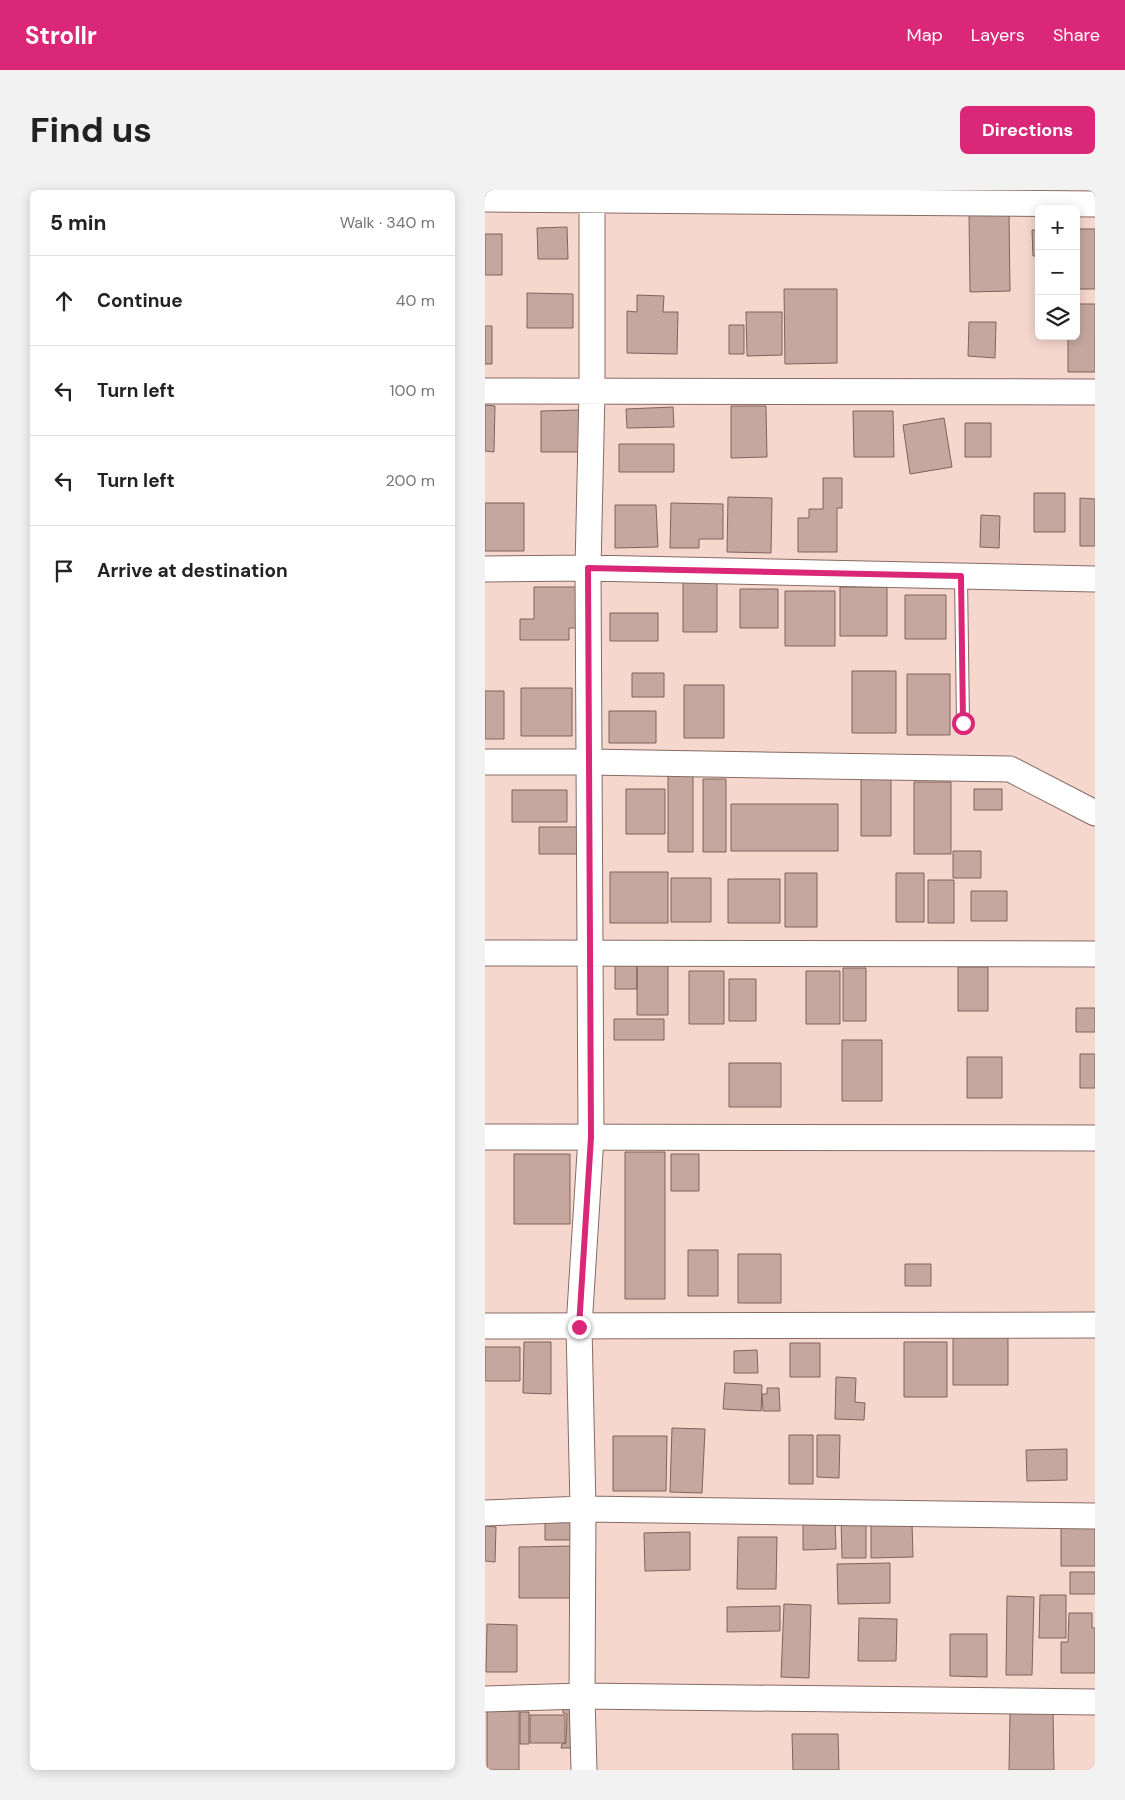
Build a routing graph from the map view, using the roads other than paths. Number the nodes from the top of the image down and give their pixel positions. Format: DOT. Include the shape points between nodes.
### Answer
graph roads {
  1 [pos="592,195"];
  2 [pos="485,199"];
  3 [pos="1095,204"];
  4 [pos="485,391"];
  5 [pos="592,392"];
  6 [pos="1095,392"];
  7 [pos="588,568"];
  8 [pos="485,569"];
  9 [pos="961,576"];
  10 [pos="1095,580"];
  11 [pos="963,723"];
  12 [pos="485,762"];
  13 [pos="588,762"];
  14 [pos="1095,813"];
  15 [pos="485,954"];
  16 [pos="590,954"];
  17 [pos="1095,954"];
  18 [pos="485,1137"];
  19 [pos="591,1137"];
  20 [pos="1095,1138"];
  21 [pos="1095,1325"];
  22 [pos="485,1326"];
  23 [pos="579,1327"];
  24 [pos="583,1509"];
  25 [pos="485,1513"];
  26 [pos="1095,1516"];
  27 [pos="582,1696"];
  28 [pos="485,1698"];
  29 [pos="1095,1702"];
  30 [pos="584,1770"];
  1 -- 2 [label="street"];
  1 -- 3 [label="street"];
  1 -- 5 [label="street"];
  4 -- 5 [label="street"];
  5 -- 6 [label="street"];
  5 -- 7 [label="street"];
  7 -- 8 [label="street"];
  7 -- 9 [label="street"];
  7 -- 13 [label="street"];
  9 -- 10 [label="street"];
  9 -- 11 [label="lane"];
  12 -- 13 [label="street"];
  13 -- 14 [label="street" via="1010,769"];
  13 -- 16 [label="street"];
  15 -- 16 [label="street"];
  16 -- 17 [label="street"];
  16 -- 19 [label="street"];
  18 -- 19 [label="street"];
  19 -- 20 [label="street"];
  19 -- 23 [label="street"];
  21 -- 23 [label="street"];
  22 -- 23 [label="street"];
  23 -- 24 [label="street"];
  24 -- 25 [label="street"];
  24 -- 26 [label="street"];
  24 -- 27 [label="street"];
  27 -- 28 [label="street"];
  27 -- 29 [label="street"];
  27 -- 30 [label="street"];
}
